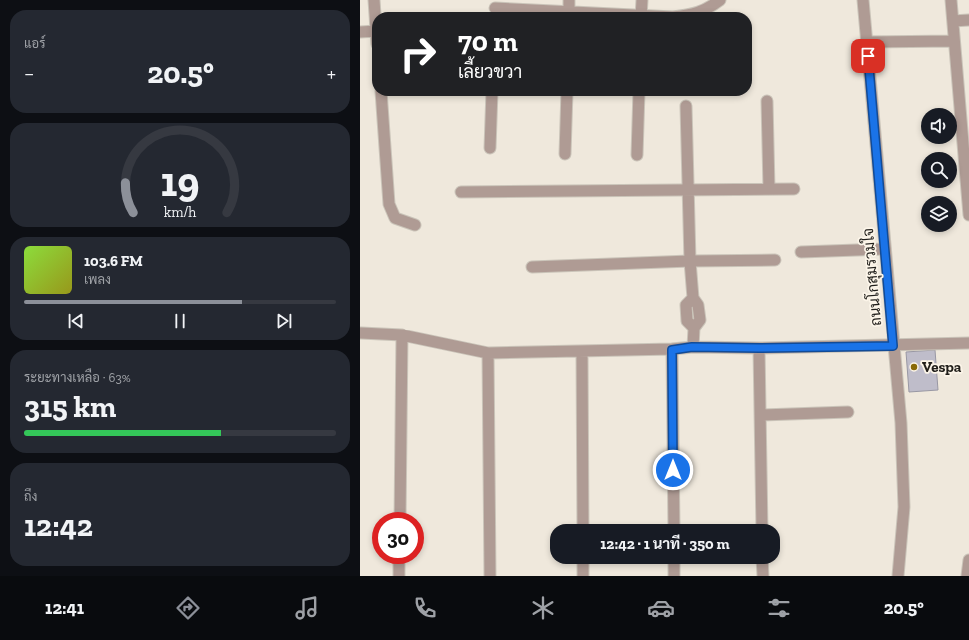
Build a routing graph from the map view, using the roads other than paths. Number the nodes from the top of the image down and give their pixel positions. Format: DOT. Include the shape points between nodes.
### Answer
graph roads {
  1 [pos="374,0"];
  2 [pos="642,0"];
  3 [pos="720,0"];
  4 [pos="863,0"];
  5 [pos="951,0"];
  6 [pos="495,8"];
  7 [pos="569,9"];
  8 [pos="375,12"];
  9 [pos="600,12"];
  10 [pos="641,12"];
  11 [pos="700,12"];
  12 [pos="969,20"];
  13 [pos="953,21"];
  14 [pos="372,31"];
  15 [pos="360,32"];
  16 [pos="954,41"];
  17 [pos="867,42"];
  18 [pos="381,96"];
  19 [pos="492,96"];
  20 [pos="567,96"];
  21 [pos="639,96"];
  22 [pos="767,101"];
  23 [pos="686,106"];
  24 [pos="964,107"];
  25 [pos="490,148"];
  26 [pos="565,154"];
  27 [pos="637,155"];
  28 [pos="794,189"];
  29 [pos="688,190"];
  30 [pos="769,190"];
  31 [pos="461,192"];
  32 [pos="969,211"];
  33 [pos="969,215"];
  34 [pos="415,225"];
  35 [pos="885,249"];
  36 [pos="801,252"];
  37 [pos="775,260"];
  38 [pos="690,261"];
  39 [pos="532,267"];
  40 [pos="361,333"];
  41 [pos="402,335"];
  42 [pos="969,343"];
  43 [pos="893,346"];
  44 [pos="692,347"];
  45 [pos="759,348"];
  46 [pos="672,350"];
  47 [pos="582,352"];
  48 [pos="488,353"];
  49 [pos="848,412"];
  50 [pos="761,415"];
  51 [pos="400,512"];
  52 [pos="583,524"];
  53 [pos="674,524"];
  54 [pos="762,524"];
  55 [pos="969,560"];
  56 [pos="399,564"];
  57 [pos="583,564"];
  58 [pos="674,564"];
  59 [pos="762,564"];
  60 [pos="399,576"];
  61 [pos="490,576"];
  62 [pos="583,576"];
  63 [pos="674,576"];
  64 [pos="763,576"];
  65 [pos="898,576"];
  66 [pos="968,576"];
  1 -- 8 [label="street"];
  2 -- 10 [label="street"];
  3 -- 11 [label="street"];
  4 -- 17 [label="street, ถนนโกสุมรวมใจ"];
  5 -- 13 [label="street"];
  6 -- 7 [label="street"];
  7 -- 9 [label="street"];
  12 -- 13 [label="street"];
  13 -- 16 [label="street"];
  14 -- 15 [label="street"];
  16 -- 17 [label="street"];
  16 -- 24 [label="street"];
  17 -- 35 [label="street, ถนนโกสุมรวมใจ"];
  18 -- 34 [label="street" via="389,204 395,218"];
  19 -- 25 [label="street"];
  20 -- 26 [label="street"];
  21 -- 27 [label="street"];
  22 -- 30 [label="street"];
  23 -- 29 [label="street"];
  24 -- 32 [label="street"];
  28 -- 30 [label="street"];
  29 -- 30 [label="street"];
  29 -- 31 [label="street"];
  29 -- 38 [label="street"];
  32 -- 33 [label="street"];
  35 -- 36 [label="street"];
  35 -- 43 [label="street, ถนนโกสุมรวมใจ"];
  37 -- 38 [label="street"];
  38 -- 39 [label="street"];
  38 -- 44 [label="street" via="693,298 698,305 700,320 694,328"];
  40 -- 41 [label="street"];
  41 -- 48 [label="street"];
  41 -- 51 [label="street"];
  42 -- 43 [label="street"];
  43 -- 45 [label="street"];
  43 -- 65 [label="street, ถนนโกสุมรวมใจ" via="901,423 904,507"];
  44 -- 45 [label="street"];
  44 -- 46 [label="street"];
  45 -- 50 [label="street"];
  46 -- 47 [label="street"];
  46 -- 53 [label="street"];
  47 -- 48 [label="street"];
  47 -- 52 [label="street"];
  48 -- 61 [label="street"];
  49 -- 50 [label="street"];
  50 -- 54 [label="street"];
  55 -- 66 [label="street"];
  56 -- 60 [label="street"];
  57 -- 62 [label="street"];
  58 -- 63 [label="street"];
  59 -- 64 [label="street"];
}
